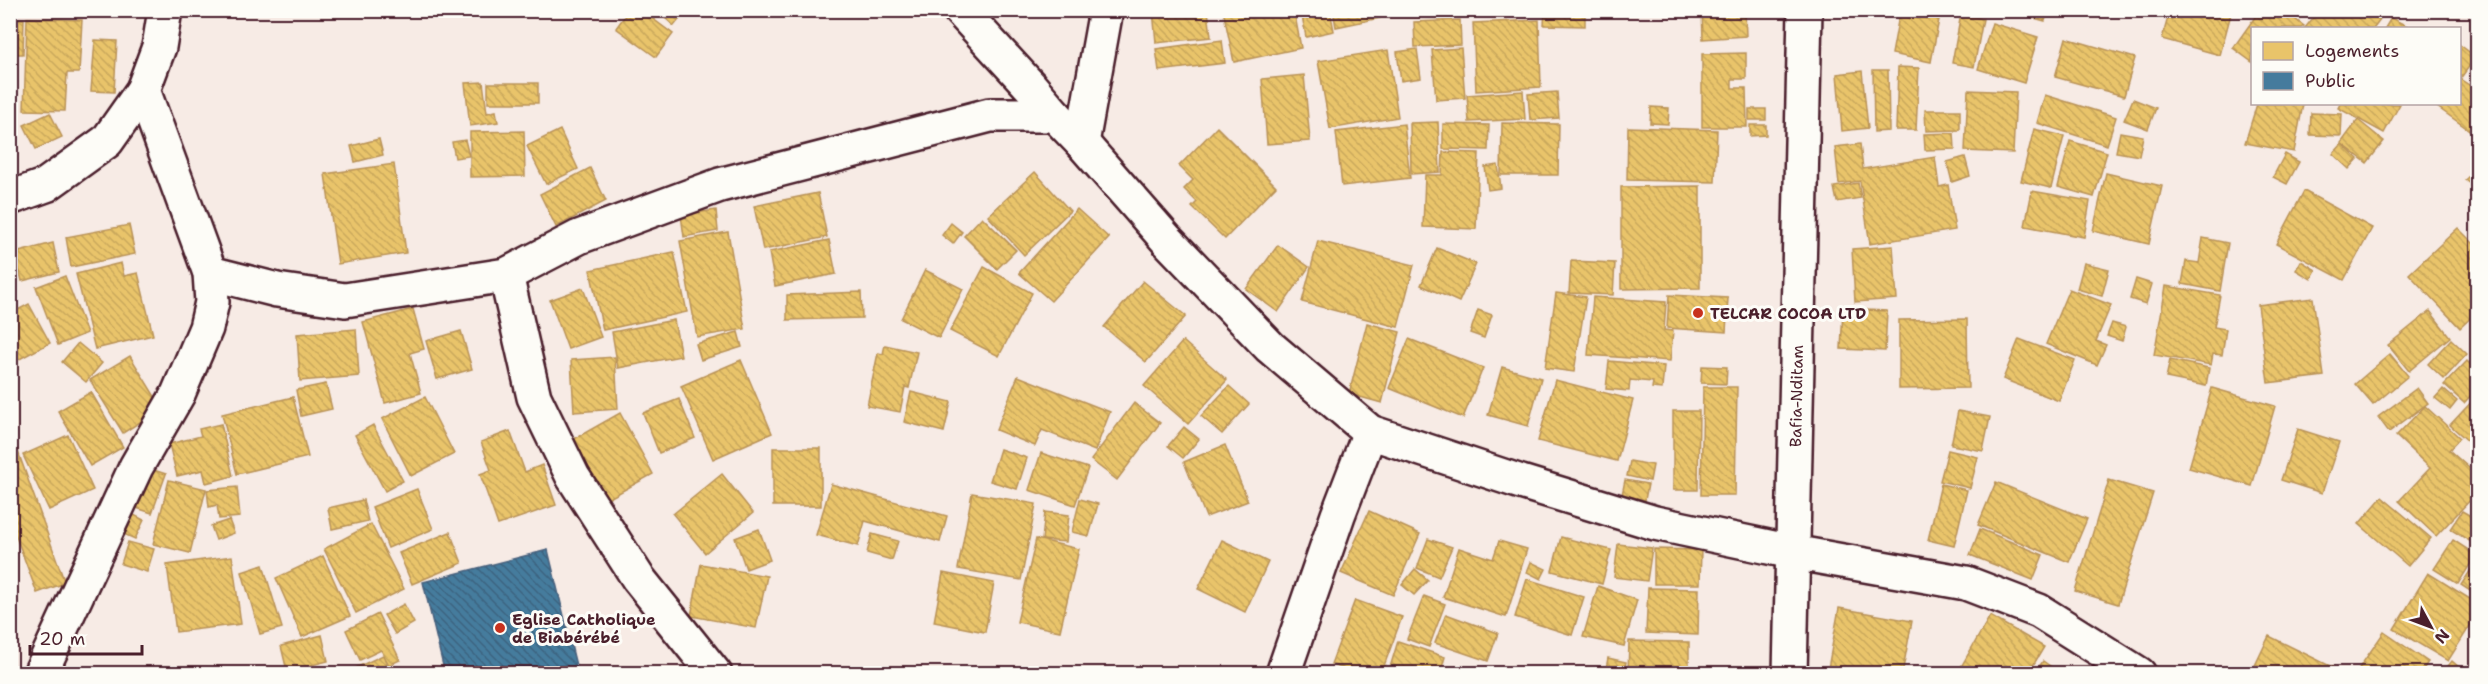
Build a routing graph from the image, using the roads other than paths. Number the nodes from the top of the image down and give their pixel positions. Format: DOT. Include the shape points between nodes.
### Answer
graph roads {
  1 [pos="165,10"];
  2 [pos="960,10"];
  3 [pos="1106,10"];
  4 [pos="1805,10"];
  5 [pos="143,90"];
  6 [pos="1054,115"];
  7 [pos="1082,143"];
  8 [pos="10,198"];
  9 [pos="210,273"];
  10 [pos="506,275"];
  11 [pos="1370,432"];
  12 [pos="1792,552"];
  13 [pos="40,674"];
  14 [pos="715,674"];
  15 [pos="1283,674"];
  16 [pos="1790,674"];
  17 [pos="2139,674"];
  1 -- 5 [label="street" via="159,47"];
  2 -- 6 [label="street"];
  3 -- 7 [label="street"];
  4 -- 12 [label="street, Bafia-Nditam"];
  5 -- 8 [label="street" via="107,141 46,185"];
  5 -- 9 [label="street"];
  6 -- 7 [label="street"];
  6 -- 10 [label="street" via="990,115 720,185 579,237"];
  7 -- 11 [label="street" via="1167,240 1270,347"];
  9 -- 10 [label="street" via="277,290 345,300"];
  9 -- 13 [label="street" via="212,302 206,328 183,383 136,467"];
  10 -- 14 [label="street" via="534,397 573,477 638,578"];
  11 -- 12 [label="street" via="1655,523"];
  11 -- 15 [label="street"];
  12 -- 16 [label="street, Bafia-Nditam"];
  12 -- 17 [label="street" via="1966,583 2039,611"];
}
